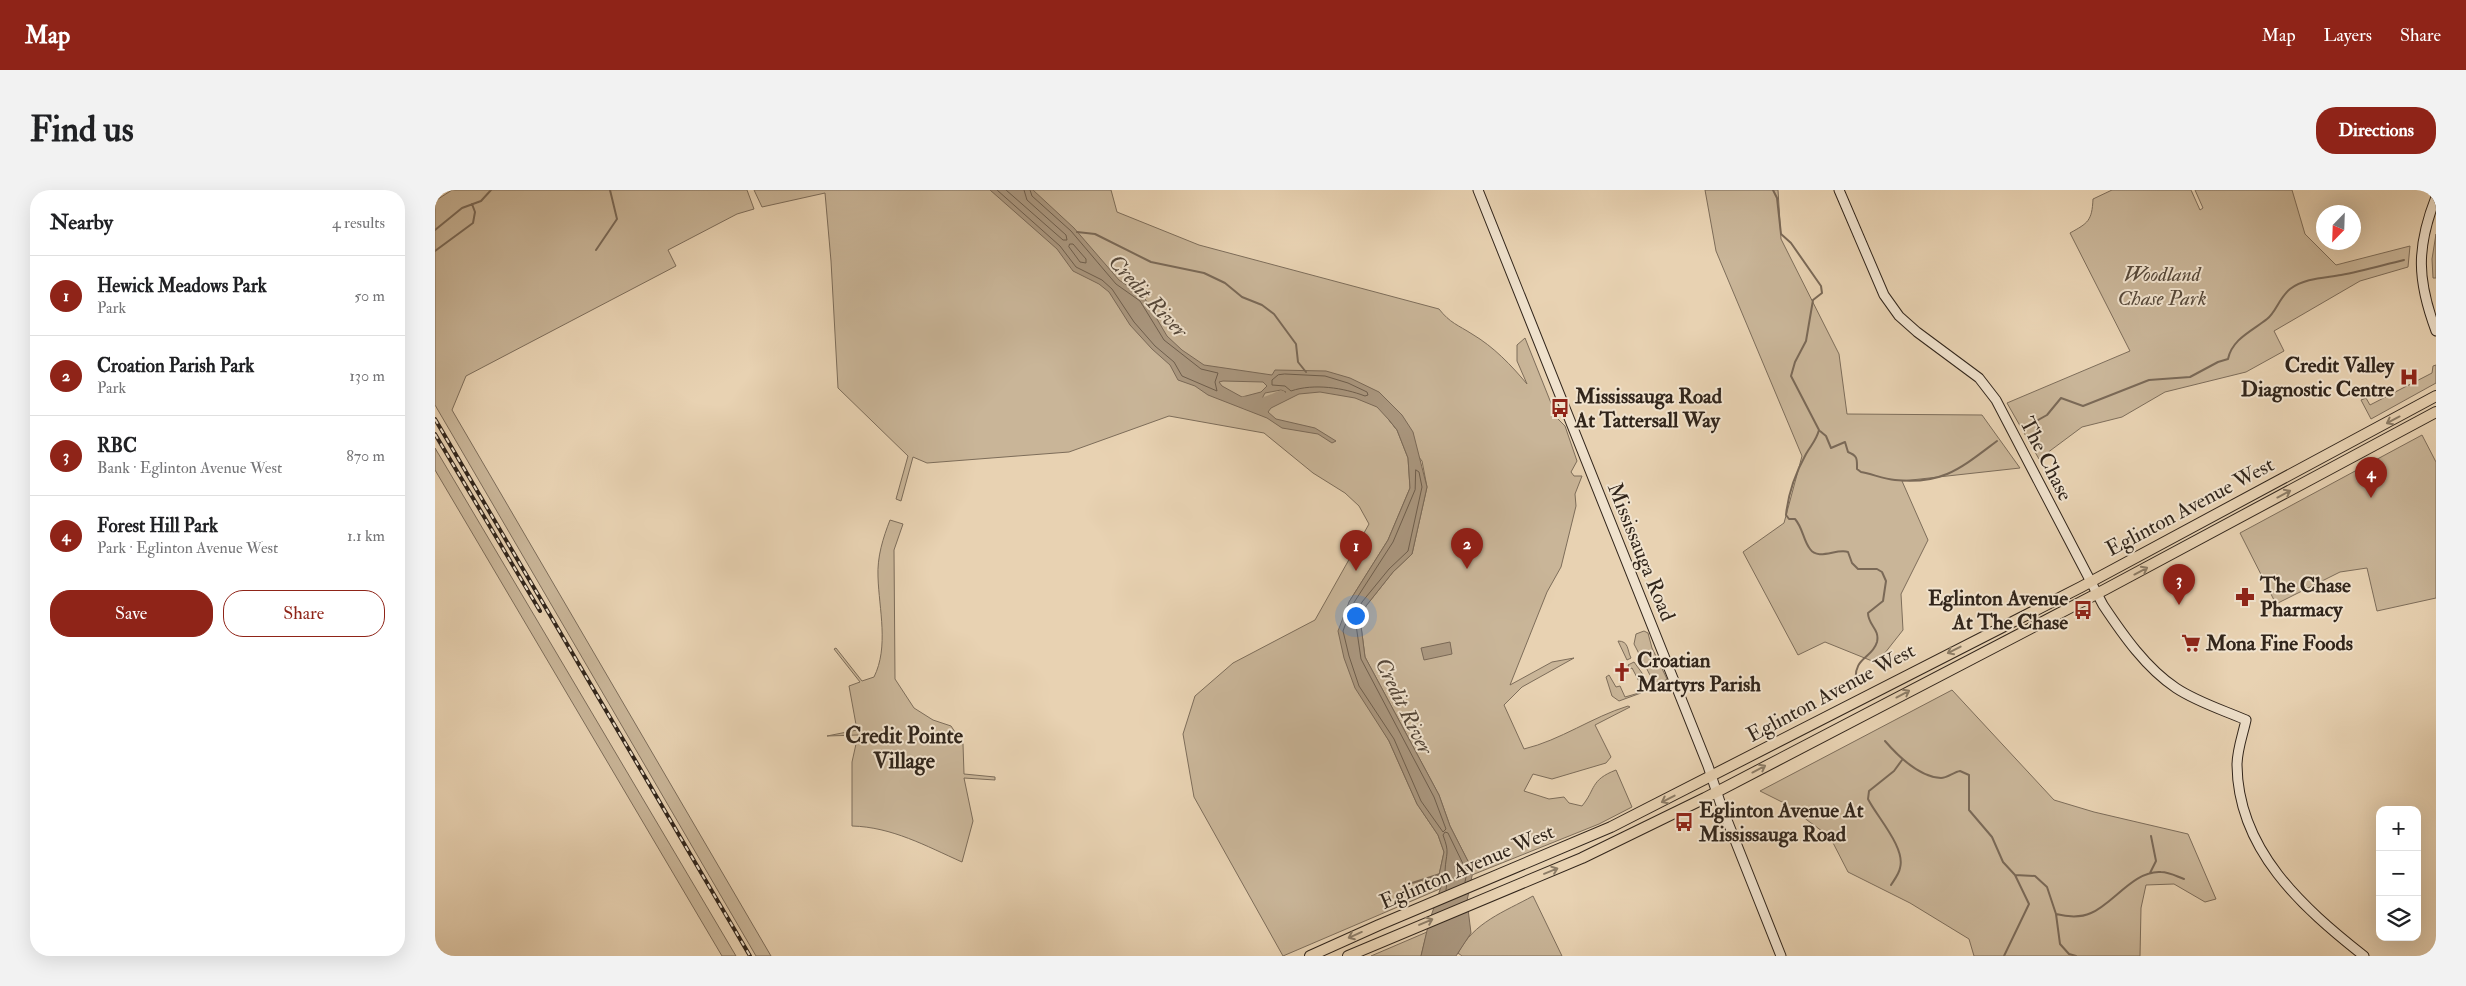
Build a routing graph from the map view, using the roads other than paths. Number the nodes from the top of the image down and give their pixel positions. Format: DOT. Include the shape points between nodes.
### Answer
graph roads {
  1 [pos="1478,190"];
  2 [pos="1839,190"];
  3 [pos="2436,198"];
  4 [pos="2436,331"];
  5 [pos="2436,396"];
  6 [pos="2436,412"];
  7 [pos="2091,582"];
  8 [pos="2097,594"];
  9 [pos="1711,777"];
  10 [pos="1716,792"];
  11 [pos="1310,956"];
  12 [pos="1348,956"];
  13 [pos="1781,956"];
  14 [pos="2364,956"];
  1 -- 9 [label="street, Mississauga Road"];
  2 -- 7 [label="street, The Chase" via="1884,295 1899,316 1979,378 1996,400"];
  3 -- 4 [label="street" via="2423,238 2420,267 2425,298"];
  5 -- 7 [label="main road, Eglinton Avenue West, one-way"];
  8 -- 6 [label="main road, Eglinton Avenue West, one-way"];
  7 -- 8 [label="street, The Chase"];
  7 -- 9 [label="main road, Eglinton Avenue West, one-way"];
  10 -- 8 [label="main road, Eglinton Avenue West, one-way"];
  8 -- 14 [label="street, The Chase" via="2115,623 2177,689 2246,720 2237,764 2240,798 2252,835 2268,863 2308,908"];
  9 -- 10 [label="street, Mississauga Road"];
  9 -- 11 [label="main road, Eglinton Avenue West, one-way" via="1611,827"];
  12 -- 10 [label="main road, Eglinton Avenue West, one-way" via="1582,858"];
  10 -- 13 [label="street, Mississauga Road"];
}
